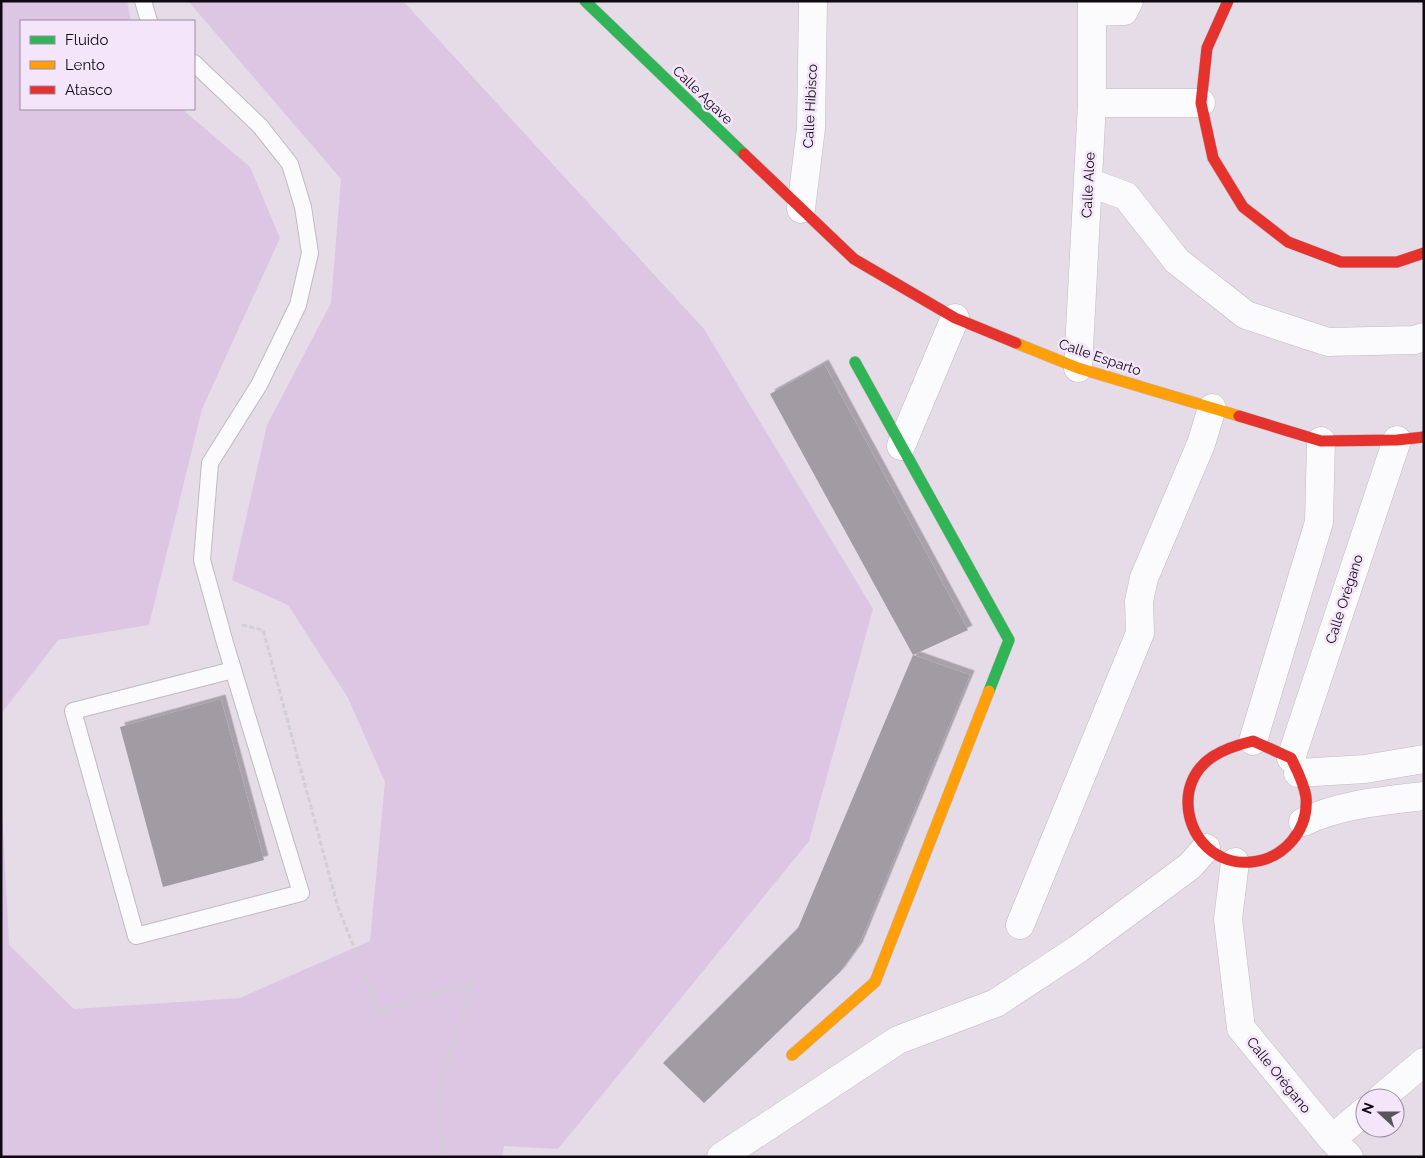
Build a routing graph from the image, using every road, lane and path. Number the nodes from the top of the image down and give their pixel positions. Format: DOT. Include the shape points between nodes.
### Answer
graph roads {
  1 [pos="143,1"];
  2 [pos="585,1"];
  3 [pos="813,1"];
  4 [pos="1129,1"];
  5 [pos="1228,1"];
  6 [pos="1092,6"];
  7 [pos="150,20"];
  8 [pos="195,64"];
  9 [pos="1092,103"];
  10 [pos="1201,103"];
  11 [pos="1088,182"];
  12 [pos="801,210"];
  13 [pos="1424,253"];
  14 [pos="956,318"];
  15 [pos="1424,337"];
  16 [pos="855,362"];
  17 [pos="1078,368"];
  18 [pos="1212,408"];
  19 [pos="1424,438"];
  20 [pos="1396,440"];
  21 [pos="1321,441"];
  22 [pos="902,446"];
  23 [pos="219,622"];
  24 [pos="233,670"];
  25 [pos="1254,741"];
  26 [pos="1424,759"];
  27 [pos="1295,766"];
  28 [pos="1424,796"];
  29 [pos="1303,822"];
  30 [pos="1206,848"];
  31 [pos="1235,862"];
  32 [pos="1020,925"];
  33 [pos="792,1055"];
  34 [pos="1424,1062"];
  35 [pos="1393,1088"];
  36 [pos="1355,1126"];
  37 [pos="1340,1148"];
  38 [pos="443,1157"];
  39 [pos="721,1157"];
  1 -- 7 [label="lane"];
  2 -- 12 [label="street, Calle Agave"];
  3 -- 12 [label="street, Calle Hibisco" via="811,128"];
  4 -- 6 [label="street" via="1124,11"];
  5 -- 10 [label="street" via="1207,48"];
  6 -- 9 [label="street, Calle Aloe"];
  8 -- 23 [label="lane" via="260,126 290,164 303,207 310,253 298,305 259,385 210,463 202,560"];
  9 -- 10 [label="street"];
  9 -- 11 [label="street, Calle Aloe"];
  10 -- 13 [label="street" via="1213,158 1243,207 1288,242 1341,262 1397,262"];
  11 -- 15 [label="street" via="1126,196 1177,261 1246,315 1328,342"];
  11 -- 17 [label="street, Calle Aloe"];
  12 -- 14 [label="street, Calle Esparto" via="854,259"];
  14 -- 17 [label="street, Calle Esparto"];
  14 -- 22 [label="street"];
  16 -- 22 [label="street"];
  17 -- 18 [label="street, Calle Esparto"];
  18 -- 21 [label="street, Calle Esparto"];
  18 -- 32 [label="street" via="1201,444 1144,578 1139,601 1140,633"];
  19 -- 20 [label="street, Calle Esparto"];
  20 -- 21 [label="street, Calle Esparto"];
  20 -- 27 [label="street, Calle Orégano"];
  21 -- 25 [label="street" via="1319,522"];
  22 -- 33 [label="street" via="1009,640 875,982"];
  23 -- 24 [label="lane"];
  23 -- 38 [label="path" via="263,630 338,907 378,1011 473,982 437,1091"];
  24 -- 24 [label="lane" via="301,893 136,936 74,711"];
  25 -- 27 [label="street"];
  25 -- 30 [label="street" via="1230,746 1211,755 1196,770 1188,790 1187,812 1193,830"];
  26 -- 27 [label="street" via="1365,769"];
  27 -- 29 [label="street" via="1306,802"];
  28 -- 29 [label="street" via="1352,805 1323,812"];
  29 -- 31 [label="street" via="1294,840 1279,854 1245,864"];
  30 -- 31 [label="street"];
  30 -- 39 [label="street" via="1190,866 1086,943 1004,997 898,1040"];
  31 -- 37 [label="street, Calle Orégano" via="1228,919 1241,1028"];
  34 -- 35 [label="street"];
  36 -- 37 [label="street"];
}
